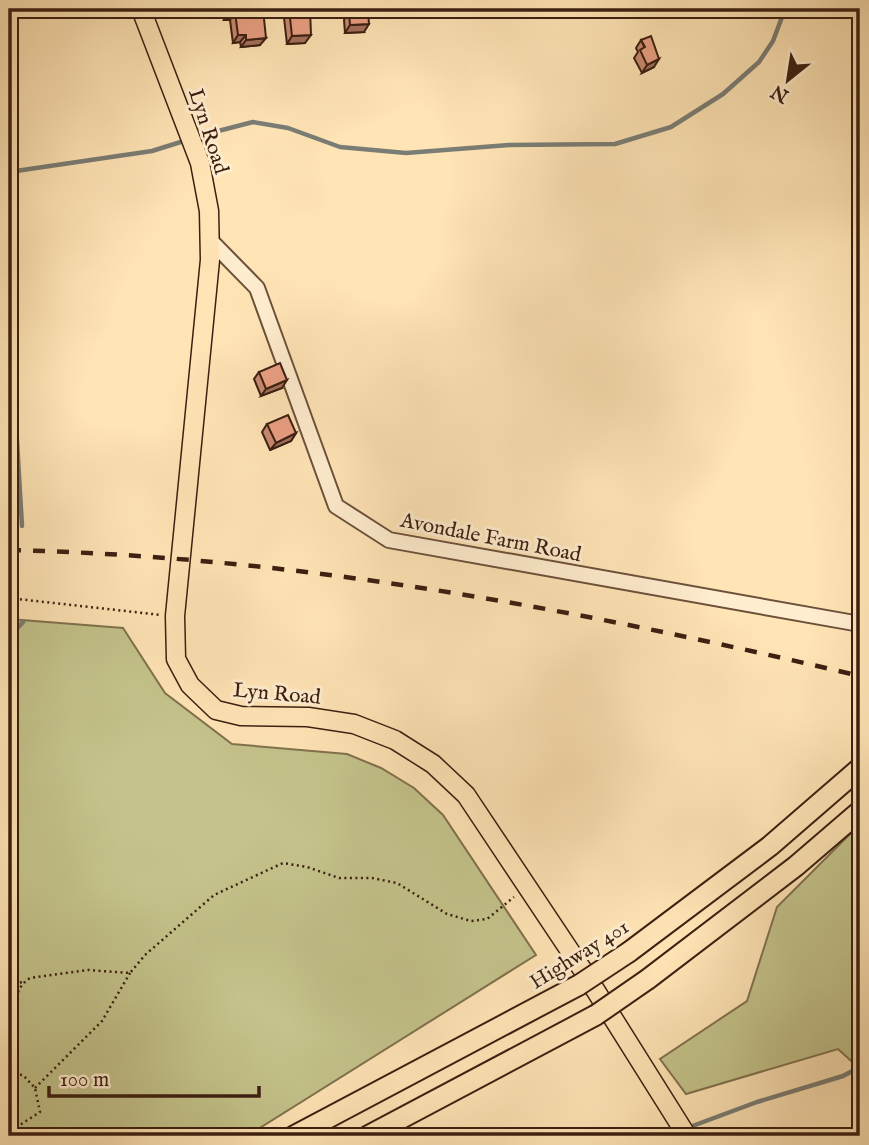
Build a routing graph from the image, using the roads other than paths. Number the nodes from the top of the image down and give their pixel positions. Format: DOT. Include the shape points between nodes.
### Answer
graph roads {
  1 [pos="141,9"];
  2 [pos="209,239"];
  3 [pos="860,624"];
  4 [pos="860,768"];
  5 [pos="860,811"];
  6 [pos="294,1136"];
  7 [pos="368,1136"];
  8 [pos="687,1136"];
  1 -- 2 [label="main road, Lyn Road" via="200,163"];
  2 -- 3 [label="street, Avondale Farm Road" via="257,288 336,506 389,540"];
  2 -- 8 [label="main road, Lyn Road" via="175,616 176,659 190,685 216,710 354,724 395,740 433,764 466,795"];
  4 -- 6 [label="highway, Highway 401, bridge" via="770,846 579,985"];
  5 -- 7 [label="highway, bridge" via="796,866 596,1015"];
}
